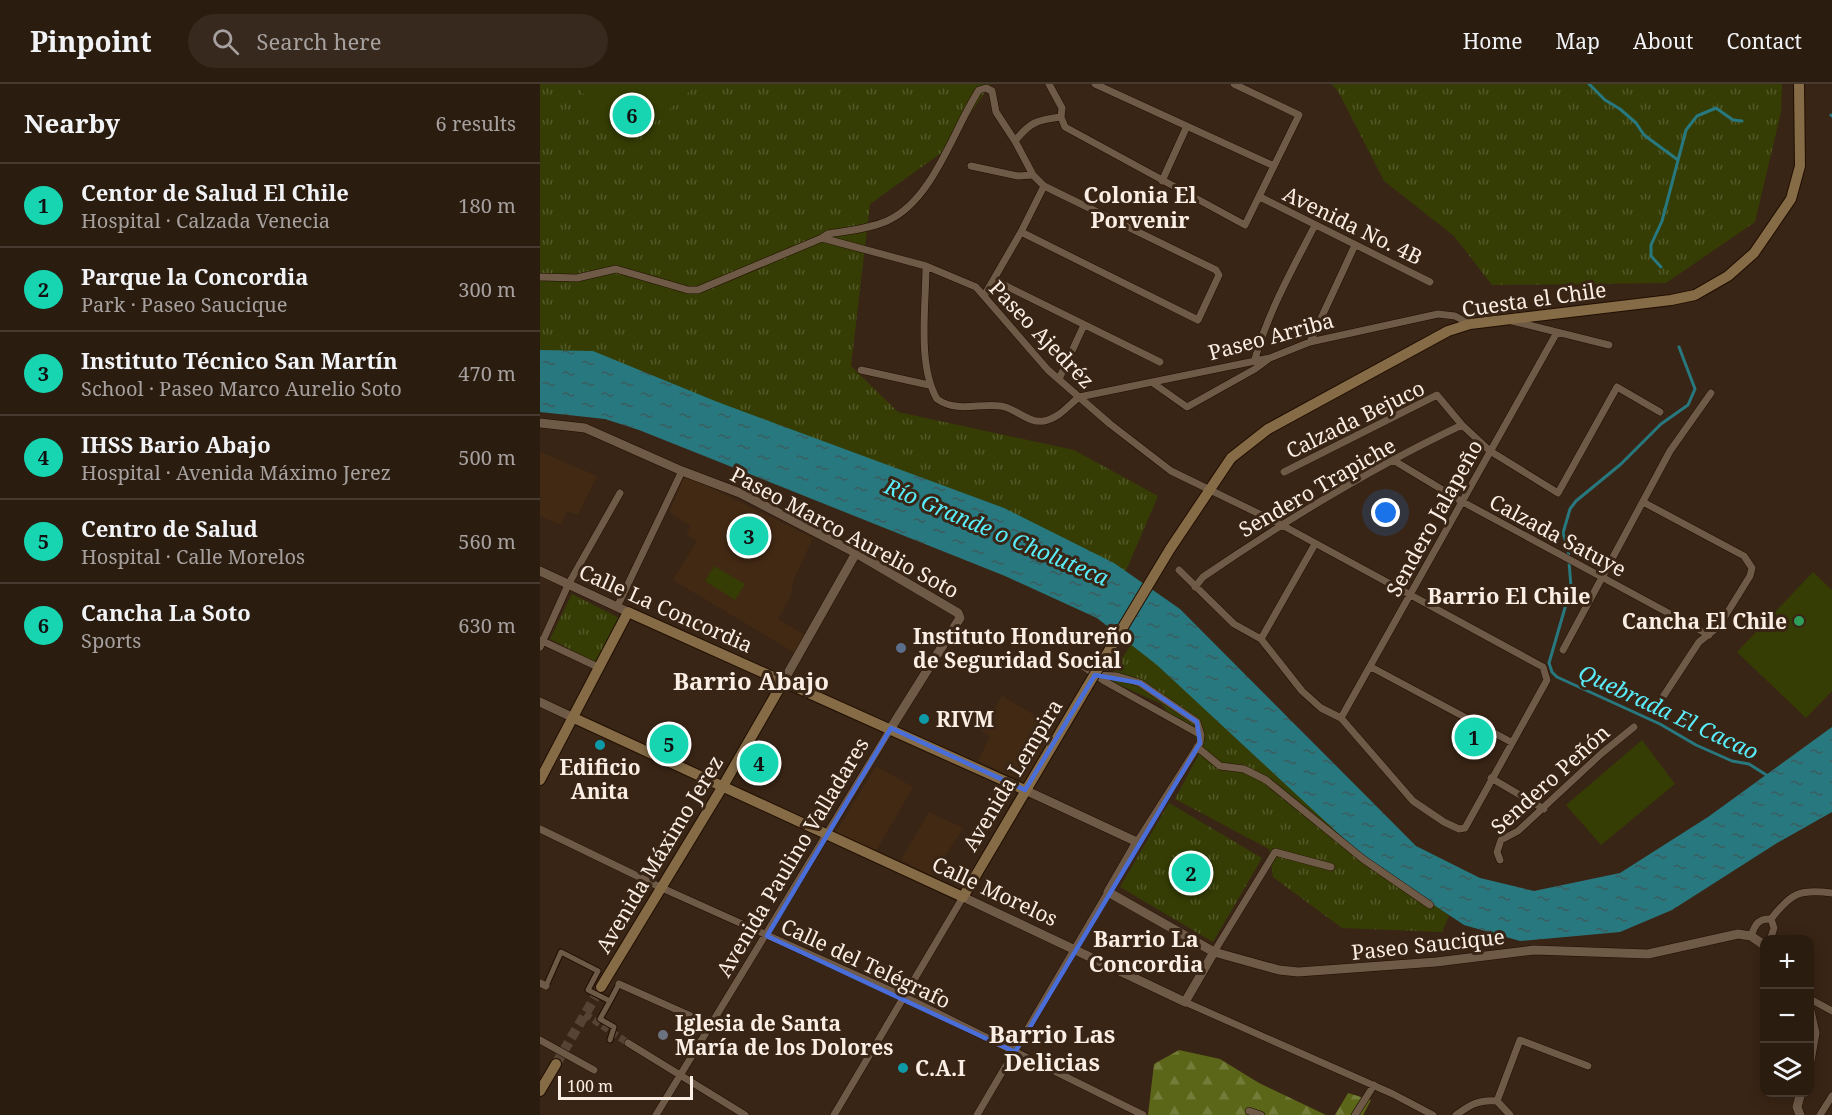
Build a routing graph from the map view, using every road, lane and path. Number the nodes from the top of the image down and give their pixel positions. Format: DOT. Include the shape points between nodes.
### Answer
graph roads {
  1 [pos="1049,84"];
  2 [pos="1092,84"];
  3 [pos="1234,84"];
  4 [pos="1799,84"];
  5 [pos="1061,117"];
  6 [pos="1187,126"];
  7 [pos="1015,141"];
  8 [pos="971,166"];
  9 [pos="1274,166"];
  10 [pos="1033,176"];
  11 [pos="1162,181"];
  12 [pos="1044,186"];
  13 [pos="1260,197"];
  14 [pos="1316,225"];
  15 [pos="1021,232"];
  16 [pos="822,238"];
  17 [pos="1355,245"];
  18 [pos="926,266"];
  19 [pos="540,277"];
  20 [pos="994,280"];
  21 [pos="1430,282"];
  22 [pos="984,296"];
  23 [pos="1507,320"];
  24 [pos="1470,324"];
  25 [pos="1084,325"];
  26 [pos="1556,334"];
  27 [pos="1310,342"];
  28 [pos="1609,345"];
  29 [pos="1269,358"];
  30 [pos="1255,359"];
  31 [pos="1160,362"];
  32 [pos="861,370"];
  33 [pos="1059,379"];
  34 [pos="1153,383"];
  35 [pos="929,385"];
  36 [pos="1711,393"];
  37 [pos="1079,397"];
  38 [pos="1660,411"];
  39 [pos="540,423"];
  40 [pos="1462,425"];
  41 [pos="1490,451"];
  42 [pos="1394,460"];
  43 [pos="682,471"];
  44 [pos="1284,472"];
  45 [pos="1210,489"];
  46 [pos="620,493"];
  47 [pos="1461,501"];
  48 [pos="1643,502"];
  49 [pos="1280,524"];
  50 [pos="1315,544"];
  51 [pos="1170,549"];
  52 [pos="856,553"];
  53 [pos="1179,570"];
  54 [pos="540,571"];
  55 [pos="1602,577"];
  56 [pos="568,585"];
  57 [pos="1195,587"];
  58 [pos="1408,595"];
  59 [pos="617,607"];
  60 [pos="628,612"];
  61 [pos="960,618"];
  62 [pos="1709,635"];
  63 [pos="1261,639"];
  64 [pos="541,642"];
  65 [pos="1563,650"];
  66 [pos="1067,655"];
  67 [pos="1371,667"];
  68 [pos="600,668"];
  69 [pos="1096,675"];
  70 [pos="783,682"];
  71 [pos="540,702"];
  72 [pos="1653,712"];
  73 [pos="574,718"];
  74 [pos="1341,718"];
  75 [pos="1634,727"];
  76 [pos="891,728"];
  77 [pos="1200,735"];
  78 [pos="1511,742"];
  79 [pos="1197,747"];
  80 [pos="1491,778"];
  81 [pos="540,780"];
  82 [pos="723,786"];
  83 [pos="1025,790"];
  84 [pos="1544,809"];
  85 [pos="540,829"];
  86 [pos="828,836"];
  87 [pos="1137,842"];
  88 [pos="1500,860"];
  89 [pos="1332,867"];
  90 [pos="662,888"];
  91 [pos="1108,892"];
  92 [pos="1832,893"];
  93 [pos="963,897"];
  94 [pos="1430,905"];
  95 [pos="1771,919"];
  96 [pos="1771,935"];
  97 [pos="767,936"];
  98 [pos="1750,936"];
  99 [pos="1760,942"];
  100 [pos="1075,949"];
  101 [pos="1214,952"];
  102 [pos="543,984"];
  103 [pos="619,984"];
  104 [pos="601,987"];
  105 [pos="905,997"];
  106 [pos="610,1001"];
  107 [pos="1185,1002"];
  108 [pos="1814,1002"];
  109 [pos="1832,1011"];
  110 [pos="711,1025"];
  111 [pos="540,1040"];
  112 [pos="610,1040"];
  113 [pos="628,1043"];
  114 [pos="1015,1052"];
  115 [pos="556,1064"];
  116 [pos="1588,1066"];
  117 [pos="594,1070"];
  118 [pos="680,1077"];
  119 [pos="1374,1085"];
  120 [pos="540,1091"];
  121 [pos="1832,1096"];
  122 [pos="1800,1097"];
  123 [pos="1497,1101"];
  124 [pos="1249,1111"];
  125 [pos="656,1115"];
  126 [pos="746,1115"];
  127 [pos="834,1115"];
  128 [pos="977,1115"];
  129 [pos="1143,1115"];
  130 [pos="1261,1115"];
  131 [pos="1355,1115"];
  132 [pos="1433,1115"];
  133 [pos="1456,1115"];
  134 [pos="1510,1115"];
  135 [pos="1800,1115"];
  136 [pos="1820,1115"];
  1 -- 5 [label="street" via="1062,108"];
  2 -- 6 [label="street"];
  3 -- 9 [label="street" via="1299,115"];
  4 -- 23 [label="main road, Cuesta el Chile" via="1800,166 1791,199 1754,253 1728,276 1695,295"];
  5 -- 7 [label="street" via="1034,123"];
  5 -- 11 [label="street" via="1065,127"];
  6 -- 9 [label="street"];
  6 -- 11 [label="street"];
  7 -- 10 [label="street"];
  7 -- 16 [label="street" via="996,112 992,91 979,90 931,178 904,209 889,220"];
  8 -- 10 [label="street"];
  9 -- 13 [label="street"];
  10 -- 12 [label="street"];
  11 -- 13 [label="street" via="1245,225"];
  12 -- 15 [label="street"];
  12 -- 15 [label="street" via="1216,270 1219,274 1198,320"];
  13 -- 14 [label="street, Avenida No. 4B"];
  14 -- 17 [label="street, Avenida No. 4B"];
  14 -- 30 [label="street" via="1262,332"];
  15 -- 20 [label="street"];
  16 -- 18 [label="street, Paseo Ajedréz"];
  16 -- 19 [label="street" via="698,290 616,269 577,278"];
  17 -- 21 [label="street, Avenida No. 4B"];
  17 -- 27 [label="street"];
  18 -- 22 [label="street, Paseo Ajedréz" via="976,287"];
  18 -- 35 [label="street" via="925,366"];
  20 -- 22 [label="street"];
  20 -- 25 [label="street"];
  22 -- 33 [label="street, Paseo Ajedréz"];
  23 -- 24 [label="main road, Cuesta el Chile"];
  23 -- 26 [label="street"];
  24 -- 27 [label="street, Paseo Arriba" via="1455,316 1438,314"];
  24 -- 45 [label="main road, Cuesta el Chile" via="1448,331 1268,429 1231,458"];
  25 -- 31 [label="street"];
  25 -- 33 [label="street"];
  26 -- 28 [label="street"];
  26 -- 41 [label="street, Sendero Jalapeño"];
  27 -- 29 [label="street, Paseo Arriba"];
  29 -- 30 [label="street, Paseo Arriba"];
  29 -- 34 [label="street" via="1187,407"];
  30 -- 34 [label="street, Paseo Arriba"];
  32 -- 35 [label="street"];
  33 -- 37 [label="street, Paseo Ajedréz"];
  34 -- 37 [label="street, Paseo Arriba"];
  35 -- 37 [label="street" via="945,405 1003,406 1044,421"];
  36 -- 48 [label="street" via="1670,451"];
  37 -- 45 [label="street, Paseo Ajedréz" via="1171,471"];
  38 -- 41 [label="street, Calzada Bejuco" via="1617,387 1558,493"];
  39 -- 43 [label="street, Paseo Marco Aurelio Soto" via="585,428"];
  40 -- 41 [label="street, Calzada Bejuco"];
  40 -- 42 [label="street, Sendero Trapiche"];
  40 -- 44 [label="street, Calzada Bejuco" via="1437,395"];
  41 -- 47 [label="street, Sendero Jalapeño"];
  42 -- 47 [label="street, Calzada Satuye"];
  42 -- 49 [label="street, Sendero Trapiche"];
  43 -- 52 [label="street, Paseo Marco Aurelio Soto" via="740,493"];
  43 -- 59 [label="street"];
  45 -- 49 [label="street, Paseo Ajedréz"];
  45 -- 51 [label="main road, Cuesta el Chile"];
  46 -- 56 [label="street"];
  47 -- 55 [label="street, Calzada Satuye"];
  47 -- 58 [label="street, Sendero Jalapeño"];
  48 -- 55 [label="street"];
  48 -- 62 [label="street" via="1744,556 1752,568 1719,626"];
  49 -- 50 [label="street, Paseo Ajedréz"];
  49 -- 57 [label="street, Sendero Trapiche" via="1203,577"];
  50 -- 58 [label="street, Paseo Ajedréz"];
  50 -- 63 [label="street"];
  51 -- 83 [label="main road, Avenida Lempira, bridge"];
  52 -- 61 [label="street, Paseo Marco Aurelio Soto" via="958,613"];
  52 -- 70 [label="street, Avenida Máximo Jerez"];
  53 -- 57 [label="street"];
  54 -- 56 [label="street, Calle La Concordia"];
  55 -- 62 [label="street, Calzada Satuye"];
  55 -- 65 [label="street"];
  56 -- 59 [label="street, Calle La Concordia"];
  56 -- 64 [label="street"];
  57 -- 63 [label="street" via="1234,624"];
  58 -- 67 [label="street, Sendero Jalapeño"];
  58 -- 78 [label="street, Paseo Ajedréz" via="1543,667 1547,680"];
  59 -- 60 [label="street, Calle La Concordia"];
  60 -- 68 [label="main road"];
  60 -- 70 [label="main road, Calle La Concordia"];
  61 -- 76 [label="street, Avenida Paulino Valladares"];
  62 -- 72 [label="street" via="1699,642"];
  63 -- 74 [label="street" via="1302,691 1321,708"];
  64 -- 68 [label="street"];
  66 -- 69 [label="street"];
  67 -- 74 [label="street, Sendero Jalapeño"];
  67 -- 78 [label="street"];
  68 -- 73 [label="main road"];
  69 -- 77 [label="street"];
  69 -- 77 [label="street" via="1140,683 1197,722"];
  70 -- 76 [label="main road, Calle La Concordia"];
  70 -- 82 [label="main road, Avenida Máximo Jerez"];
  71 -- 73 [label="street, Calle Morelos"];
  73 -- 81 [label="main road"];
  73 -- 82 [label="main road, Calle Morelos"];
  74 -- 80 [label="street" via="1413,801 1459,829 1465,828"];
  75 -- 84 [label="street, Sendero Peñón"];
  76 -- 83 [label="main road, Calle La Concordia"];
  76 -- 86 [label="street, Avenida Paulino Valladares"];
  77 -- 79 [label="street"];
  78 -- 80 [label="street"];
  79 -- 87 [label="street"];
  79 -- 94 [label="street" via="1220,766 1244,769 1266,780 1363,859"];
  80 -- 84 [label="street"];
  82 -- 86 [label="main road, Calle Morelos"];
  82 -- 90 [label="main road, Avenida Máximo Jerez"];
  83 -- 87 [label="street, Calle La Concordia"];
  83 -- 93 [label="main road, Avenida Lempira"];
  84 -- 88 [label="street, Sendero Peñón" via="1501,840 1497,852"];
  85 -- 90 [label="street, Calle del Telégrafo"];
  86 -- 93 [label="main road, Calle Morelos"];
  86 -- 97 [label="street, Avenida Paulino Valladares"];
  87 -- 91 [label="street"];
  89 -- 101 [label="street" via="1275,852"];
  90 -- 97 [label="street, Calle del Telégrafo"];
  90 -- 104 [label="main road, Avenida Máximo Jerez"];
  91 -- 100 [label="street"];
  91 -- 101 [label="street, Paseo Saucique"];
  92 -- 95 [label="street" via="1800,892 1786,899"];
  93 -- 100 [label="street, Calle Morelos"];
  93 -- 105 [label="street, Avenida Lempira"];
  95 -- 96 [label="street"];
  95 -- 98 [label="street" via="1756,924"];
  97 -- 105 [label="street, Calle del Telégrafo"];
  97 -- 110 [label="street, Avenida Paulino Valladares"];
  98 -- 99 [label="street"];
  98 -- 101 [label="street, Paseo Saucique" via="1738,934 1648,954 1534,950 1339,971 1279,970"];
  100 -- 107 [label="street, Calle Morelos"];
  100 -- 114 [label="street"];
  101 -- 107 [label="street"];
  102 -- 106 [label="street" via="561,952 598,971 588,990"];
  103 -- 106 [label="street"];
  103 -- 110 [label="street"];
  105 -- 114 [label="street, Calle del Telégrafo"];
  105 -- 127 [label="street, Avenida Lempira"];
  106 -- 112 [label="street" via="600,1019 614,1027"];
  107 -- 119 [label="street, Calle Morelos"];
  108 -- 109 [label="street"];
  110 -- 118 [label="street, Avenida Paulino Valladares"];
  111 -- 117 [label="street"];
  113 -- 118 [label="street"];
  114 -- 128 [label="street"];
  114 -- 129 [label="street, Calle del Telégrafo"];
  115 -- 120 [label="main road"];
  116 -- 123 [label="street" via="1520,1040"];
  118 -- 125 [label="street, Avenida Paulino Valladares"];
  118 -- 126 [label="street"];
  119 -- 131 [label="street"];
  119 -- 132 [label="street, Calle Morelos"];
  121 -- 136 [label="street"];
  122 -- 135 [label="street"];
  123 -- 133 [label="street" via="1472,1103"];
  123 -- 134 [label="street"];
  124 -- 130 [label="street"];
}
